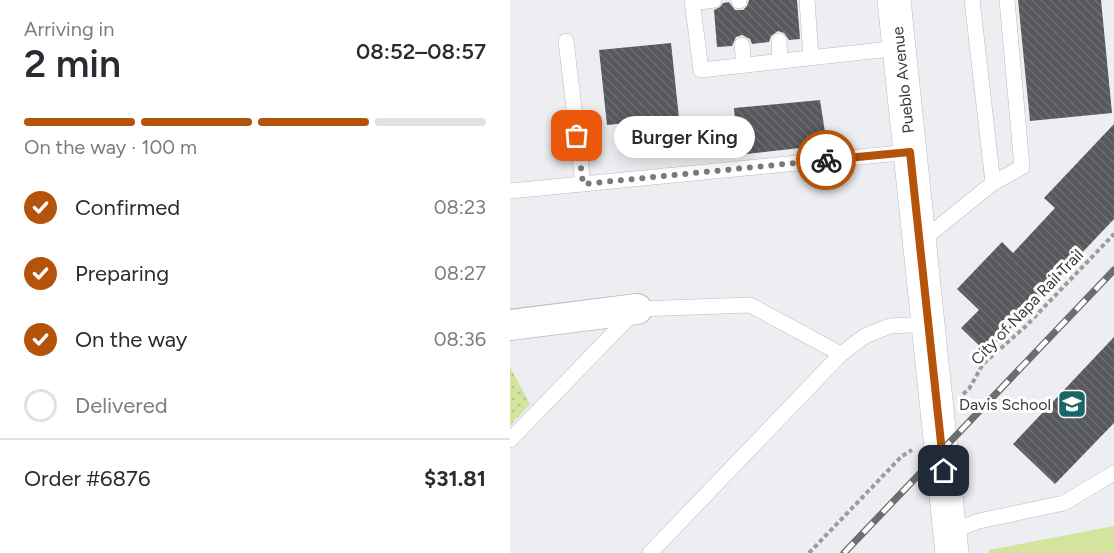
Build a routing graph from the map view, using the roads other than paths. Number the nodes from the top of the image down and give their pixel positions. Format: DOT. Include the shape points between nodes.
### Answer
graph roads {
  1 [pos="714,0"];
  2 [pos="807,0"];
  3 [pos="894,0"];
  4 [pos="972,0"];
  5 [pos="1007,0"];
  6 [pos="692,1"];
  7 [pos="566,41"];
  8 [pos="778,41"];
  9 [pos="742,45"];
  10 [pos="899,48"];
  11 [pos="811,57"];
  12 [pos="780,61"];
  13 [pos="744,65"];
  14 [pos="910,152"];
  15 [pos="993,183"];
  16 [pos="583,184"];
  17 [pos="510,191"];
  18 [pos="920,242"];
  19 [pos="637,309"];
  20 [pos="928,324"];
  21 [pos="510,325"];
  22 [pos="841,354"];
  23 [pos="510,440"];
  24 [pos="1114,473"];
  25 [pos="951,542"];
  26 [pos="650,553"];
  1 -- 6 [label="lane"];
  2 -- 11 [label="lane"];
  3 -- 10 [label="street, Pueblo Avenue"];
  4 -- 15 [label="lane"];
  5 -- 15 [label="lane" via="1022,167"];
  6 -- 13 [label="lane" via="701,70"];
  7 -- 16 [label="lane"];
  8 -- 12 [label="lane"];
  9 -- 13 [label="lane"];
  10 -- 11 [label="lane"];
  10 -- 14 [label="street, Pueblo Avenue"];
  11 -- 12 [label="lane"];
  12 -- 13 [label="lane"];
  14 -- 16 [label="lane"];
  14 -- 18 [label="street, Pueblo Avenue"];
  15 -- 18 [label="lane"];
  16 -- 17 [label="lane"];
  18 -- 20 [label="street, Pueblo Avenue"];
  19 -- 21 [label="street"];
  19 -- 22 [label="lane" via="750,305"];
  19 -- 23 [label="lane"];
  20 -- 22 [label="lane" via="890,327 865,336"];
  20 -- 25 [label="street, Pueblo Avenue"];
  22 -- 26 [label="lane"];
  24 -- 25 [label="lane" via="1064,503 979,521"];
}
